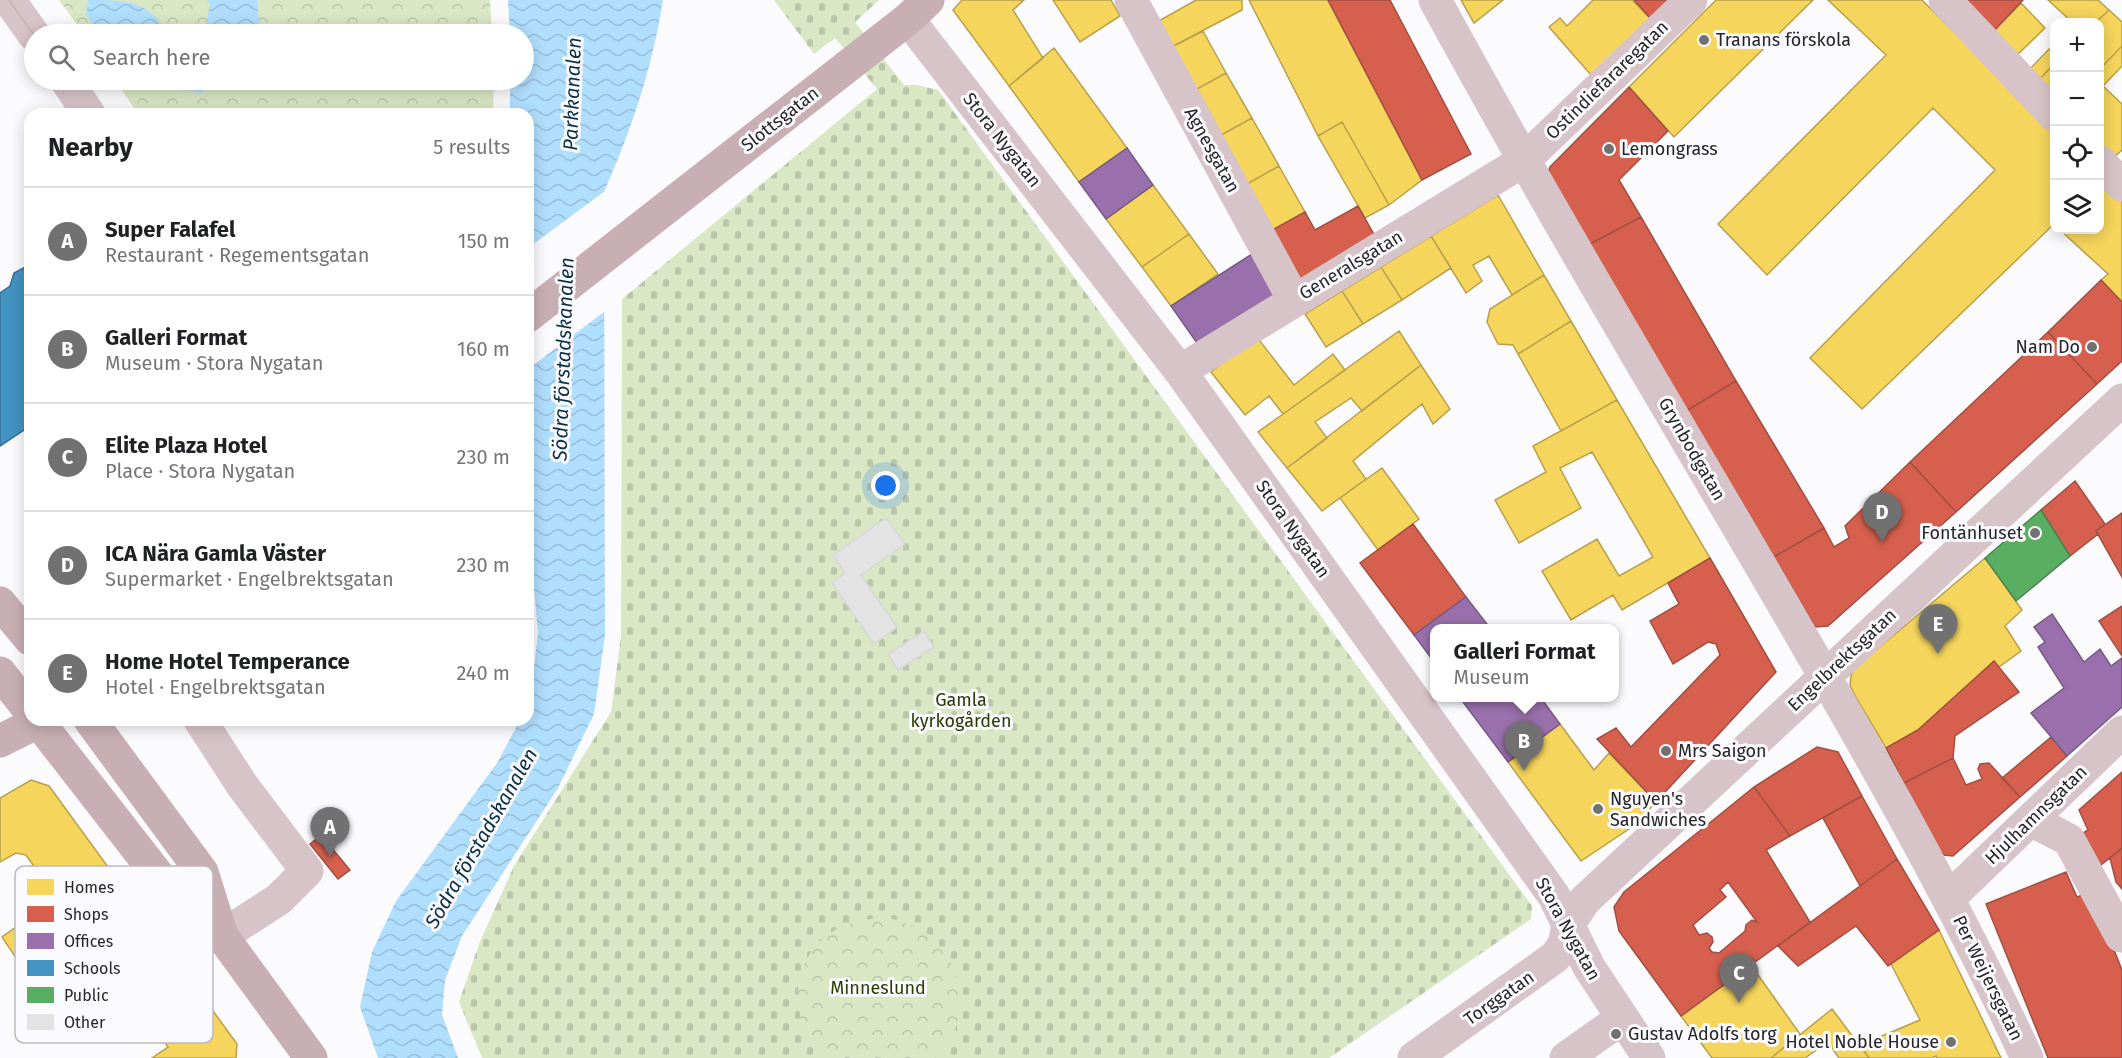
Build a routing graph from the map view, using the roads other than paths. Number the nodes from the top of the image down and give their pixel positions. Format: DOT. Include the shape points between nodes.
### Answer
graph roads {
  1 [pos="9,0"];
  2 [pos="1131,0"];
  3 [pos="1435,0"];
  4 [pos="1691,0"];
  5 [pos="1945,0"];
  6 [pos="918,10"];
  7 [pos="26,24"];
  8 [pos="73,90"];
  9 [pos="85,108"];
  10 [pos="2050,110"];
  11 [pos="1523,161"];
  12 [pos="2104,166"];
  13 [pos="2122,185"];
  14 [pos="1294,300"];
  15 [pos="534,311"];
  16 [pos="1180,371"];
  17 [pos="2122,400"];
  18 [pos="0,603"];
  19 [pos="24,632"];
  20 [pos="1825,676"];
  21 [pos="10,681"];
  22 [pos="24,700"];
  23 [pos="24,726"];
  24 [pos="43,726"];
  25 [pos="94,726"];
  26 [pos="204,726"];
  27 [pos="2122,732"];
  28 [pos="0,741"];
  29 [pos="2031,820"];
  30 [pos="151,866"];
  31 [pos="198,866"];
  32 [pos="1949,898"];
  33 [pos="213,907"];
  34 [pos="1568,925"];
  35 [pos="213,929"];
  36 [pos="222,936"];
  37 [pos="2121,936"];
  38 [pos="1621,1019"];
  39 [pos="301,1054"];
  40 [pos="1414,1058"];
  41 [pos="1566,1058"];
  42 [pos="1649,1058"];
  43 [pos="2027,1058"];
  1 -- 7 [label="street"];
  2 -- 14 [label="street, Agnesgatan"];
  3 -- 11 [label="street, Grynbodgatan"];
  4 -- 11 [label="street, Ostindiefararegatan"];
  5 -- 10 [label="street"];
  6 -- 15 [label="main road, Slottsgatan"];
  6 -- 16 [label="street, Stora Nygatan"];
  8 -- 9 [label="street"];
  11 -- 14 [label="street, Generalsgatan"];
  11 -- 20 [label="street, Grynbodgatan"];
  12 -- 13 [label="street"];
  14 -- 16 [label="street, Generalsgatan"];
  16 -- 34 [label="street, Stora Nygatan" via="1554,896"];
  17 -- 20 [label="street, Engelbrektsgatan"];
  18 -- 19 [label="main road"];
  20 -- 32 [label="street, Grynbodgatan"];
  20 -- 34 [label="street, Engelbrektsgatan" via="1585,900"];
  21 -- 22 [label="main road"];
  23 -- 28 [label="main road"];
  24 -- 30 [label="main road"];
  25 -- 31 [label="main road"];
  26 -- 36 [label="street" via="242,785 307,871 279,899"];
  27 -- 29 [label="street, Hjulhamnsgatan"];
  29 -- 32 [label="street, Hjulhamnsgatan"];
  29 -- 37 [label="street" via="2075,837"];
  32 -- 43 [label="street, Per Weijersgatan"];
  33 -- 36 [label="main road"];
  34 -- 38 [label="street, Stora Nygatan"];
  34 -- 40 [label="street, Torggatan" via="1564,945 1555,957"];
  35 -- 36 [label="main road"];
  36 -- 39 [label="main road"];
  38 -- 41 [label="street"];
  38 -- 42 [label="street, Stora Nygatan"];
}
